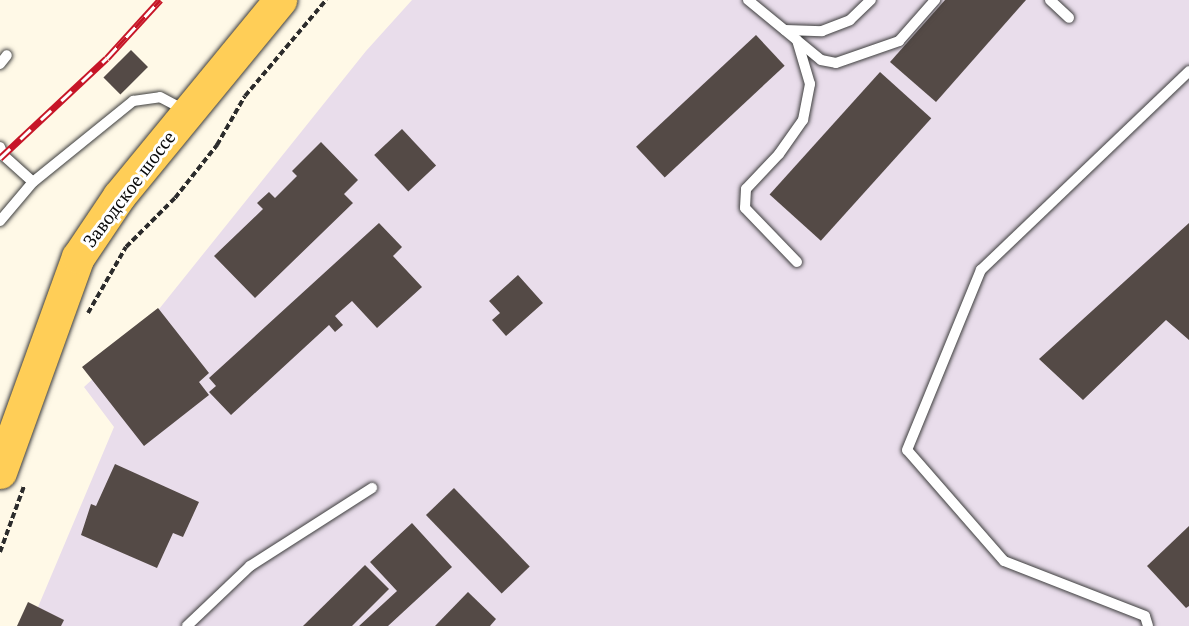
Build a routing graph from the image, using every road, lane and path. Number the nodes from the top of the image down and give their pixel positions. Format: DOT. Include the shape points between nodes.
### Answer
graph roads {
  1 [pos="280,0"];
  2 [pos="326,0"];
  3 [pos="748,0"];
  4 [pos="871,0"];
  5 [pos="935,0"];
  6 [pos="1050,0"];
  7 [pos="1069,18"];
  8 [pos="785,30"];
  9 [pos="797,40"];
  10 [pos="8,55"];
  11 [pos="0,64"];
  12 [pos="1189,70"];
  13 [pos="187,112"];
  14 [pos="0,147"];
  15 [pos="33,182"];
  16 [pos="0,221"];
  17 [pos="797,262"];
  18 [pos="87,315"];
  19 [pos="14,474"];
  20 [pos="372,488"];
  21 [pos="0,552"];
  22 [pos="187,626"];
  23 [pos="1149,626"];
  1 -- 13 [label="main road, Заводское шоссе"];
  2 -- 18 [label="path" via="244,96 217,145 182,189 126,247"];
  3 -- 8 [label="lane"];
  4 -- 8 [label="lane" via="850,20 822,31"];
  5 -- 9 [label="lane" via="899,41 867,55 829,62"];
  6 -- 7 [label="lane"];
  8 -- 9 [label="lane"];
  9 -- 17 [label="lane" via="810,84 803,120 779,154 746,189 745,208"];
  10 -- 11 [label="lane"];
  12 -- 23 [label="lane" via="981,270 907,450 1004,561 1144,616"];
  13 -- 15 [label="lane" via="160,97 133,100"];
  13 -- 19 [label="main road, Заводское шоссе" via="120,196 78,257"];
  14 -- 15 [label="lane" via="3,155"];
  15 -- 16 [label="lane"];
  19 -- 21 [label="path"];
  20 -- 22 [label="lane" via="250,566"];
}
